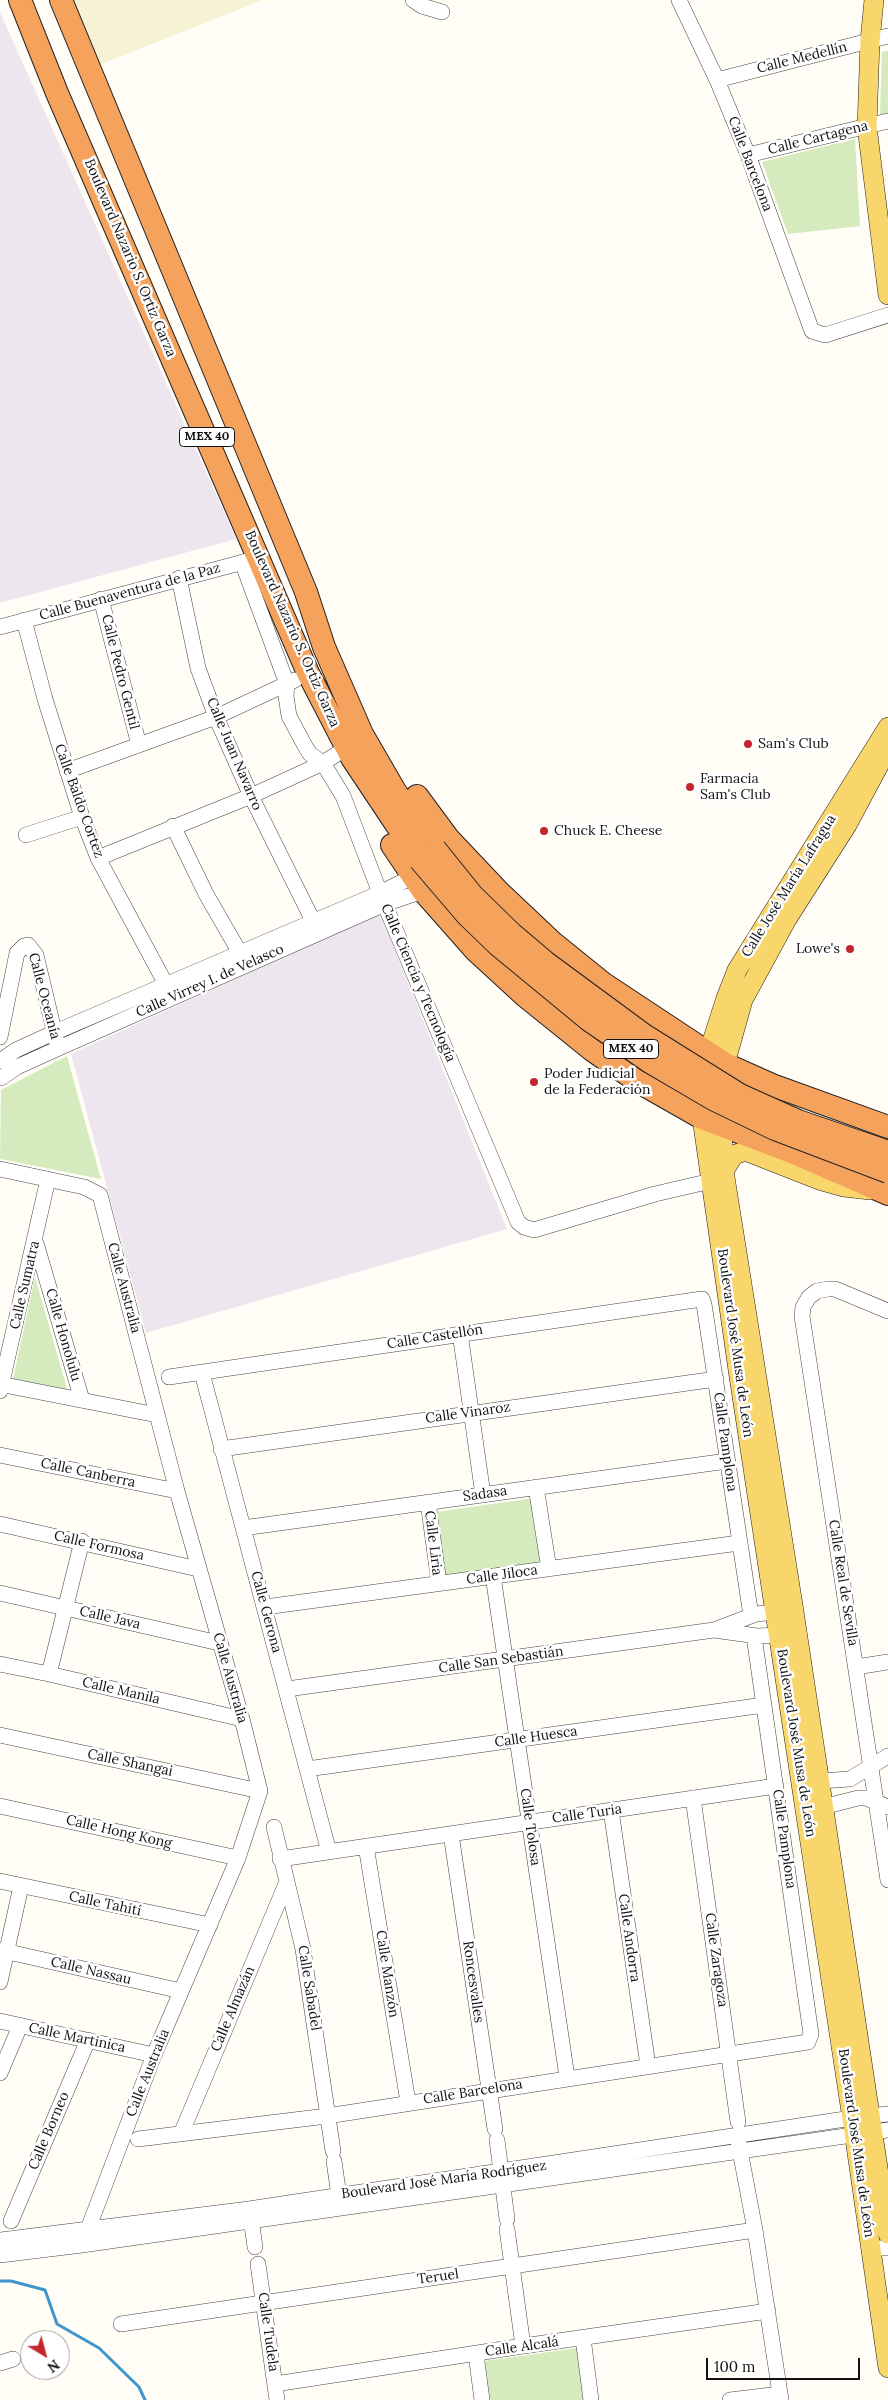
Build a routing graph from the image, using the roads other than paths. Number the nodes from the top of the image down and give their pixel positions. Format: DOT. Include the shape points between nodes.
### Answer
graph roads {
  1 [pos="20,0"];
  2 [pos="47,0"];
  3 [pos="61,0"];
  4 [pos="413,0"];
  5 [pos="679,0"];
  6 [pos="874,0"];
  7 [pos="442,12"];
  8 [pos="888,36"];
  9 [pos="870,41"];
  10 [pos="717,80"];
  11 [pos="888,121"];
  12 [pos="867,127"];
  13 [pos="748,155"];
  14 [pos="882,213"];
  15 [pos="888,295"];
  16 [pos="888,315"];
  17 [pos="251,560"];
  18 [pos="178,578"];
  19 [pos="306,592"];
  20 [pos="101,600"];
  21 [pos="24,620"];
  22 [pos="0,627"];
  23 [pos="308,673"];
  24 [pos="287,684"];
  25 [pos="216,717"];
  26 [pos="888,727"];
  27 [pos="138,745"];
  28 [pos="353,747"];
  29 [pos="888,749"];
  30 [pos="323,763"];
  31 [pos="67,771"];
  32 [pos="251,796"];
  33 [pos="82,817"];
  34 [pos="173,826"];
  35 [pos="26,835"];
  36 [pos="98,858"];
  37 [pos="422,869"];
  38 [pos="382,898"];
  39 [pos="787,919"];
  40 [pos="313,921"];
  41 [pos="753,943"];
  42 [pos="240,953"];
  43 [pos="170,991"];
  44 [pos="53,1033"];
  45 [pos="0,1037"];
  46 [pos="684,1037"];
  47 [pos="59,1048"];
  48 [pos="716,1059"];
  49 [pos="0,1061"];
  50 [pos="0,1079"];
  51 [pos="637,1081"];
  52 [pos="772,1085"];
  53 [pos="712,1122"];
  54 [pos="888,1127"];
  55 [pos="767,1142"];
  56 [pos="888,1152"];
  57 [pos="0,1169"];
  58 [pos="718,1176"];
  59 [pos="48,1179"];
  60 [pos="885,1186"];
  61 [pos="36,1242"];
  62 [pos="702,1299"];
  63 [pos="888,1310"];
  64 [pos="460,1333"];
  65 [pos="202,1373"];
  66 [pos="169,1377"];
  67 [pos="716,1379"];
  68 [pos="1,1386"];
  69 [pos="82,1400"];
  70 [pos="471,1413"];
  71 [pos="158,1415"];
  72 [pos="221,1449"];
  73 [pos="0,1455"];
  74 [pos="727,1461"];
  75 [pos="536,1487"];
  76 [pos="177,1491"];
  77 [pos="484,1495"];
  78 [pos="428,1502"];
  79 [pos="0,1524"];
  80 [pos="243,1528"];
  81 [pos="82,1541"];
  82 [pos="740,1544"];
  83 [pos="198,1569"];
  84 [pos="549,1569"];
  85 [pos="493,1576"];
  86 [pos="439,1583"];
  87 [pos="0,1593"];
  88 [pos="265,1606"];
  89 [pos="67,1608"];
  90 [pos="776,1612"];
  91 [pos="751,1616"];
  92 [pos="714,1630"];
  93 [pos="779,1635"];
  94 [pos="754,1636"];
  95 [pos="219,1643"];
  96 [pos="505,1659"];
  97 [pos="888,1662"];
  98 [pos="0,1664"];
  99 [pos="856,1667"];
  100 [pos="803,1671"];
  101 [pos="49,1674"];
  102 [pos="287,1690"];
  103 [pos="764,1705"];
  104 [pos="242,1719"];
  105 [pos="0,1735"];
  106 [pos="517,1740"];
  107 [pos="888,1756"];
  108 [pos="871,1765"];
  109 [pos="308,1769"];
  110 [pos="820,1781"];
  111 [pos="776,1786"];
  112 [pos="260,1792"];
  113 [pos="693,1798"];
  114 [pos="881,1804"];
  115 [pos="0,1806"];
  116 [pos="823,1806"];
  117 [pos="611,1810"];
  118 [pos="529,1822"];
  119 [pos="274,1828"];
  120 [pos="451,1834"];
  121 [pos="366,1846"];
  122 [pos="330,1852"];
  123 [pos="238,1858"];
  124 [pos="280,1859"];
  125 [pos="888,1880"];
  126 [pos="0,1881"];
  127 [pos="286,1884"];
  128 [pos="21,1886"];
  129 [pos="830,1913"];
  130 [pos="210,1925"];
  131 [pos="3,1951"];
  132 [pos="0,1982"];
  133 [pos="181,1991"];
  134 [pos="0,2021"];
  135 [pos="20,2026"];
  136 [pos="88,2040"];
  137 [pos="808,2042"];
  138 [pos="729,2054"];
  139 [pos="154,2055"];
  140 [pos="648,2066"];
  141 [pos="0,2073"];
  142 [pos="567,2077"];
  143 [pos="488,2090"];
  144 [pos="408,2102"];
  145 [pos="327,2116"];
  146 [pos="871,2124"];
  147 [pos="181,2134"];
  148 [pos="738,2136"];
  149 [pos="138,2139"];
  150 [pos="502,2179"];
  151 [pos="339,2196"];
  152 [pos="250,2215"];
  153 [pos="5,2217"];
  154 [pos="86,2229"];
  155 [pos="755,2230"];
  156 [pos="888,2234"];
  157 [pos="30,2237"];
  158 [pos="3,2239"];
  159 [pos="82,2245"];
  160 [pos="256,2247"];
  161 [pos="879,2248"];
  162 [pos="7,2254"];
  163 [pos="258,2264"];
  164 [pos="512,2267"];
  165 [pos="263,2302"];
  166 [pos="768,2311"];
  167 [pos="121,2324"];
  168 [pos="583,2338"];
  169 [pos="523,2346"];
  170 [pos="476,2354"];
  171 [pos="888,2368"];
  172 [pos="275,2384"];
  173 [pos="780,2397"];
  174 [pos="278,2400"];
  175 [pos="482,2400"];
  176 [pos="591,2400"];
  177 [pos="730,2400"];
  1 -- 17 [label="highway, Boulevard Nazario S. Ortiz Garza / MEX 40"];
  2 -- 28 [label="highway" via="285,578 337,695"];
  3 -- 19 [label="highway, Boulevard Nazario S. Ortiz Garza / MEX 40"];
  4 -- 7 [label="street"];
  5 -- 10 [label="street, Calle Barcelona"];
  6 -- 9 [label="main road"];
  8 -- 9 [label="street, Calle Medellín"];
  9 -- 10 [label="street, Calle Medellín"];
  9 -- 12 [label="main road"];
  10 -- 13 [label="street, Calle Barcelona"];
  11 -- 12 [label="street, Calle Cartagena"];
  12 -- 13 [label="street, Calle Cartagena"];
  12 -- 14 [label="main road"];
  13 -- 16 [label="street, Calle Barcelona" via="812,331 825,334"];
  14 -- 15 [label="main road"];
  17 -- 18 [label="street, Calle Buenaventura de la Paz"];
  17 -- 23 [label="highway, Boulevard Nazario S. Ortiz Garza / MEX 40"];
  17 -- 24 [label="street, Calle Ciencia y Tecnología"];
  18 -- 20 [label="street, Calle Buenaventura de la Paz"];
  18 -- 25 [label="street, Calle Juan Navarro" via="198,668"];
  19 -- 28 [label="highway, Boulevard Nazario S. Ortiz Garza / MEX 40"];
  19 -- 46 [label="highway" via="380,740 448,838 552,942 604,984"];
  20 -- 21 [label="street, Calle Buenaventura de la Paz"];
  20 -- 27 [label="street, Calle Pedro Gentil"];
  21 -- 22 [label="street, Calle Buenaventura de la Paz"];
  21 -- 31 [label="street, Calle Baldo Cortez"];
  23 -- 24 [label="street"];
  23 -- 28 [label="highway, Boulevard Nazario S. Ortiz Garza / MEX 40"];
  24 -- 25 [label="street"];
  24 -- 30 [label="street, Calle Ciencia y Tecnología" via="289,716 310,754"];
  25 -- 27 [label="street"];
  25 -- 32 [label="street, Calle Juan Navarro"];
  26 -- 41 [label="main road, Calle José María Lafragua"];
  27 -- 31 [label="street"];
  28 -- 30 [label="street"];
  28 -- 37 [label="highway, Boulevard Nazario S. Ortiz Garza / MEX 40" via="395,791"];
  28 -- 37 [label="highway" via="364,800 370,812"];
  29 -- 39 [label="main road, Calle José María Lafragua" via="847,825"];
  30 -- 32 [label="street"];
  30 -- 38 [label="street, Calle Ciencia y Tecnología" via="343,796"];
  31 -- 33 [label="street, Calle Baldo Cortez"];
  32 -- 34 [label="street"];
  32 -- 40 [label="street, Calle Juan Navarro"];
  33 -- 35 [label="street"];
  33 -- 36 [label="street, Calle Baldo Cortez"];
  34 -- 36 [label="street"];
  34 -- 42 [label="street" via="206,894"];
  36 -- 43 [label="street, Calle Baldo Cortez"];
  37 -- 38 [label="street, Calle Virrey I. de Velasco"];
  37 -- 51 [label="highway" via="476,951 525,996 592,1050"];
  37 -- 56 [label="highway, Boulevard Nazario S. Ortiz Garza / MEX 40, bridge" via="472,895 546,962 644,1035 740,1095 798,1121"];
  37 -- 60 [label="highway, Boulevard Nazario S. Ortiz Garza / MEX 40, bridge" via="498,945 588,1020 713,1099"];
  38 -- 40 [label="street, Calle Virrey I. de Velasco"];
  38 -- 43 [label="street, Calle Virrey I. de Velasco"];
  38 -- 58 [label="street, Calle Ciencia y Tecnología" via="518,1222 524,1227 534,1230"];
  39 -- 41 [label="main road" via="770,935"];
  39 -- 48 [label="main road, Calle José María Lafragua" via="743,1000"];
  40 -- 42 [label="street, Calle Virrey I. de Velasco"];
  41 -- 48 [label="main road, Calle José María Lafragua" via="726,998"];
  42 -- 43 [label="street, Calle Virrey I. de Velasco"];
  43 -- 44 [label="street, Calle Virrey I. de Velasco"];
  43 -- 47 [label="street, Calle Virrey I. de Velasco"];
  44 -- 45 [label="street, Calle Oceanía" via="36,955 28,945 17,954"];
  44 -- 47 [label="street, Calle Oceanía"];
  44 -- 49 [label="street, Calle Virrey I. de Velasco"];
  46 -- 48 [label="highway"];
  46 -- 51 [label="highway" via="684,1048 676,1062 654,1077"];
  47 -- 50 [label="street, Calle Virrey I. de Velasco" via="17,1067"];
  48 -- 52 [label="highway"];
  48 -- 53 [label="main road, Boulevard José Musa de León"];
  51 -- 53 [label="highway"];
  52 -- 54 [label="highway"];
  52 -- 55 [label="highway" via="764,1091 754,1108 756,1127"];
  53 -- 55 [label="highway"];
  53 -- 58 [label="main road, Boulevard José Musa de León"];
  55 -- 60 [label="highway"];
  57 -- 59 [label="street, Calle Australia"];
  58 -- 60 [label="main road" via="734,1155 745,1151 844,1187"];
  58 -- 90 [label="main road, Boulevard José Musa de León"];
  58 -- 100 [label="main road, Boulevard José Musa de León"];
  59 -- 61 [label="street, Calle Sumatra"];
  59 -- 71 [label="street, Calle Australia" via="84,1187 100,1195"];
  61 -- 68 [label="street, Calle Sumatra"];
  61 -- 69 [label="street, Calle Honolulu"];
  62 -- 64 [label="street, Calle Castellón"];
  62 -- 67 [label="street, Calle Pamplona"];
  63 -- 99 [label="street, Calle Real de Sevilla" via="835,1289 817,1291 809,1297 802,1316"];
  64 -- 65 [label="street, Calle Castellón"];
  64 -- 70 [label="street"];
  65 -- 66 [label="street, Calle Castellón"];
  65 -- 72 [label="street, Calle Gerona"];
  67 -- 70 [label="street, Calle Vinaroz"];
  67 -- 74 [label="street, Calle Pamplona"];
  68 -- 69 [label="street"];
  69 -- 71 [label="street"];
  70 -- 72 [label="street, Calle Vinaroz"];
  70 -- 77 [label="street"];
  71 -- 76 [label="street, Calle Australia"];
  72 -- 80 [label="street, Calle Gerona"];
  73 -- 76 [label="street, Calle Canberra"];
  74 -- 75 [label="street, Sadasa"];
  74 -- 82 [label="street, Calle Pamplona"];
  75 -- 77 [label="street, Sadasa"];
  75 -- 84 [label="street"];
  76 -- 83 [label="street, Calle Australia"];
  77 -- 78 [label="street, Sadasa"];
  78 -- 80 [label="street, Sadasa"];
  78 -- 86 [label="street, Calle Liria"];
  79 -- 81 [label="street, Calle Formosa"];
  80 -- 88 [label="street, Calle Gerona"];
  81 -- 83 [label="street, Calle Formosa"];
  81 -- 89 [label="street"];
  82 -- 84 [label="street, Calle Jiloca"];
  82 -- 91 [label="street, Calle Pamplona"];
  83 -- 95 [label="street, Calle Australia"];
  84 -- 85 [label="street, Calle Jiloca"];
  85 -- 86 [label="street, Calle Jiloca"];
  85 -- 96 [label="street, Calle Tolosa"];
  86 -- 88 [label="street, Calle Jiloca"];
  87 -- 89 [label="street, Calle Java"];
  88 -- 102 [label="street, Calle Gerona"];
  89 -- 95 [label="street, Calle Java"];
  89 -- 101 [label="street"];
  90 -- 91 [label="street, Calle San Sebastián"];
  90 -- 93 [label="main road, Boulevard José Musa de León"];
  90 -- 100 [label="main road" via="788,1624"];
  91 -- 92 [label="street, Calle San Sebastián"];
  92 -- 94 [label="street, Calle San Sebastián"];
  92 -- 96 [label="street, Calle San Sebastián"];
  93 -- 94 [label="street, Calle San Sebastián"];
  93 -- 129 [label="main road, Boulevard José Musa de León"];
  94 -- 103 [label="street, Calle Pamplona"];
  95 -- 104 [label="street, Calle Australia"];
  96 -- 102 [label="street, Calle San Sebastián"];
  96 -- 106 [label="street, Calle Tolosa"];
  97 -- 99 [label="street"];
  98 -- 101 [label="street, Calle Manila"];
  99 -- 108 [label="street, Calle Real de Sevilla"];
  100 -- 110 [label="main road, Boulevard José Musa de León"];
  101 -- 104 [label="street, Calle Manila"];
  102 -- 109 [label="street, Calle Gerona"];
  103 -- 106 [label="street, Calle Huesca"];
  103 -- 111 [label="street, Calle Pamplona"];
  104 -- 112 [label="street, Calle Australia"];
  105 -- 112 [label="street, Calle Shangai"];
  106 -- 109 [label="street, Calle Huesca"];
  106 -- 118 [label="street, Calle Tolosa"];
  107 -- 108 [label="street"];
  108 -- 110 [label="street" via="850,1779"];
  108 -- 114 [label="street, Calle Real de Sevilla"];
  109 -- 122 [label="street, Calle Gerona"];
  110 -- 116 [label="main road, Boulevard José Musa de León"];
  111 -- 113 [label="street, Calle Turia"];
  111 -- 137 [label="street, Calle Pamplona" via="812,2034"];
  112 -- 123 [label="street, Calle Australia"];
  113 -- 117 [label="street, Calle Turia"];
  113 -- 138 [label="street, Calle Zaragoza"];
  114 -- 116 [label="street" via="858,1798"];
  114 -- 125 [label="street, Calle Real de Sevilla"];
  115 -- 123 [label="street, Calle Hong Kong"];
  116 -- 129 [label="main road, Boulevard José Musa de León"];
  117 -- 118 [label="street, Calle Turia"];
  117 -- 140 [label="street, Calle Andorra"];
  118 -- 120 [label="street, Calle Turia"];
  118 -- 142 [label="street, Calle Tolosa"];
  119 -- 124 [label="street, Calle Sabadel"];
  120 -- 121 [label="street, Calle Turia"];
  120 -- 143 [label="street, Roncesvalles"];
  121 -- 122 [label="street, Calle Turia"];
  121 -- 144 [label="street, Calle Manzón"];
  122 -- 124 [label="street, Calle Turia"];
  123 -- 130 [label="street, Calle Australia"];
  124 -- 127 [label="street, Calle Sabadel"];
  126 -- 128 [label="street, Calle Tahití"];
  127 -- 145 [label="street, Calle Sabadel" via="303,1949"];
  127 -- 147 [label="street, Calle Almazán"];
  128 -- 130 [label="street, Calle Tahití"];
  128 -- 131 [label="street"];
  129 -- 146 [label="main road, Boulevard José Musa de León"];
  130 -- 133 [label="street, Calle Australia"];
  131 -- 132 [label="street"];
  131 -- 133 [label="street, Calle Nassau"];
  133 -- 139 [label="street, Calle Australia"];
  134 -- 135 [label="street, Calle Martinica"];
  135 -- 136 [label="street, Calle Martinica"];
  135 -- 141 [label="street"];
  136 -- 139 [label="street, Calle Martinica"];
  136 -- 153 [label="street, Calle Borneo"];
  137 -- 138 [label="street, Calle Barcelona"];
  138 -- 140 [label="street, Calle Barcelona"];
  138 -- 148 [label="street, Calle Zaragoza"];
  139 -- 154 [label="street, Calle Australia"];
  140 -- 142 [label="street, Calle Barcelona"];
  142 -- 143 [label="street, Calle Barcelona"];
  143 -- 144 [label="street, Calle Barcelona"];
  143 -- 150 [label="street, Roncesvalles"];
  144 -- 145 [label="street, Calle Barcelona"];
  145 -- 147 [label="street, Calle Barcelona"];
  145 -- 151 [label="street, Calle Sabadel"];
  146 -- 148 [label="street, Boulevard José María Rodríguez"];
  146 -- 156 [label="main road, Boulevard José Musa de León"];
  146 -- 161 [label="main road, Boulevard José Musa de León"];
  147 -- 149 [label="street, Calle Barcelona"];
  148 -- 150 [label="street, Boulevard José María Rodríguez"];
  148 -- 155 [label="street, Calle Zaragoza"];
  150 -- 151 [label="street, Boulevard José María Rodríguez"];
  150 -- 152 [label="street, Boulevard José María Rodríguez"];
  150 -- 164 [label="street, Roncesvalles"];
  151 -- 152 [label="street, Boulevard José María Rodríguez"];
  152 -- 154 [label="street, Boulevard José María Rodríguez"];
  152 -- 159 [label="street, Boulevard José María Rodríguez"];
  152 -- 160 [label="street"];
  153 -- 157 [label="street"];
  154 -- 157 [label="street, Boulevard José María Rodríguez"];
  154 -- 159 [label="street, Calle Australia"];
  155 -- 164 [label="street, Teruel"];
  155 -- 166 [label="street, Calle Zaragoza"];
  157 -- 158 [label="street, Boulevard José María Rodríguez"];
  159 -- 162 [label="street, Boulevard José María Rodríguez"];
  161 -- 171 [label="main road, Boulevard José Musa de León"];
  163 -- 165 [label="street, Calle Tudela"];
  164 -- 165 [label="street, Teruel"];
  164 -- 169 [label="street"];
  165 -- 167 [label="street, Teruel"];
  165 -- 172 [label="street, Calle Tudela"];
  166 -- 168 [label="street, Calle Alcalá"];
  166 -- 173 [label="street, Calle Zaragoza"];
  168 -- 169 [label="street, Calle Alcalá"];
  168 -- 176 [label="street"];
  169 -- 170 [label="street, Calle Alcalá"];
  170 -- 172 [label="street, Calle Alcalá"];
  170 -- 175 [label="street"];
  172 -- 174 [label="street, Calle Tudela"];
  173 -- 177 [label="street"];
}
